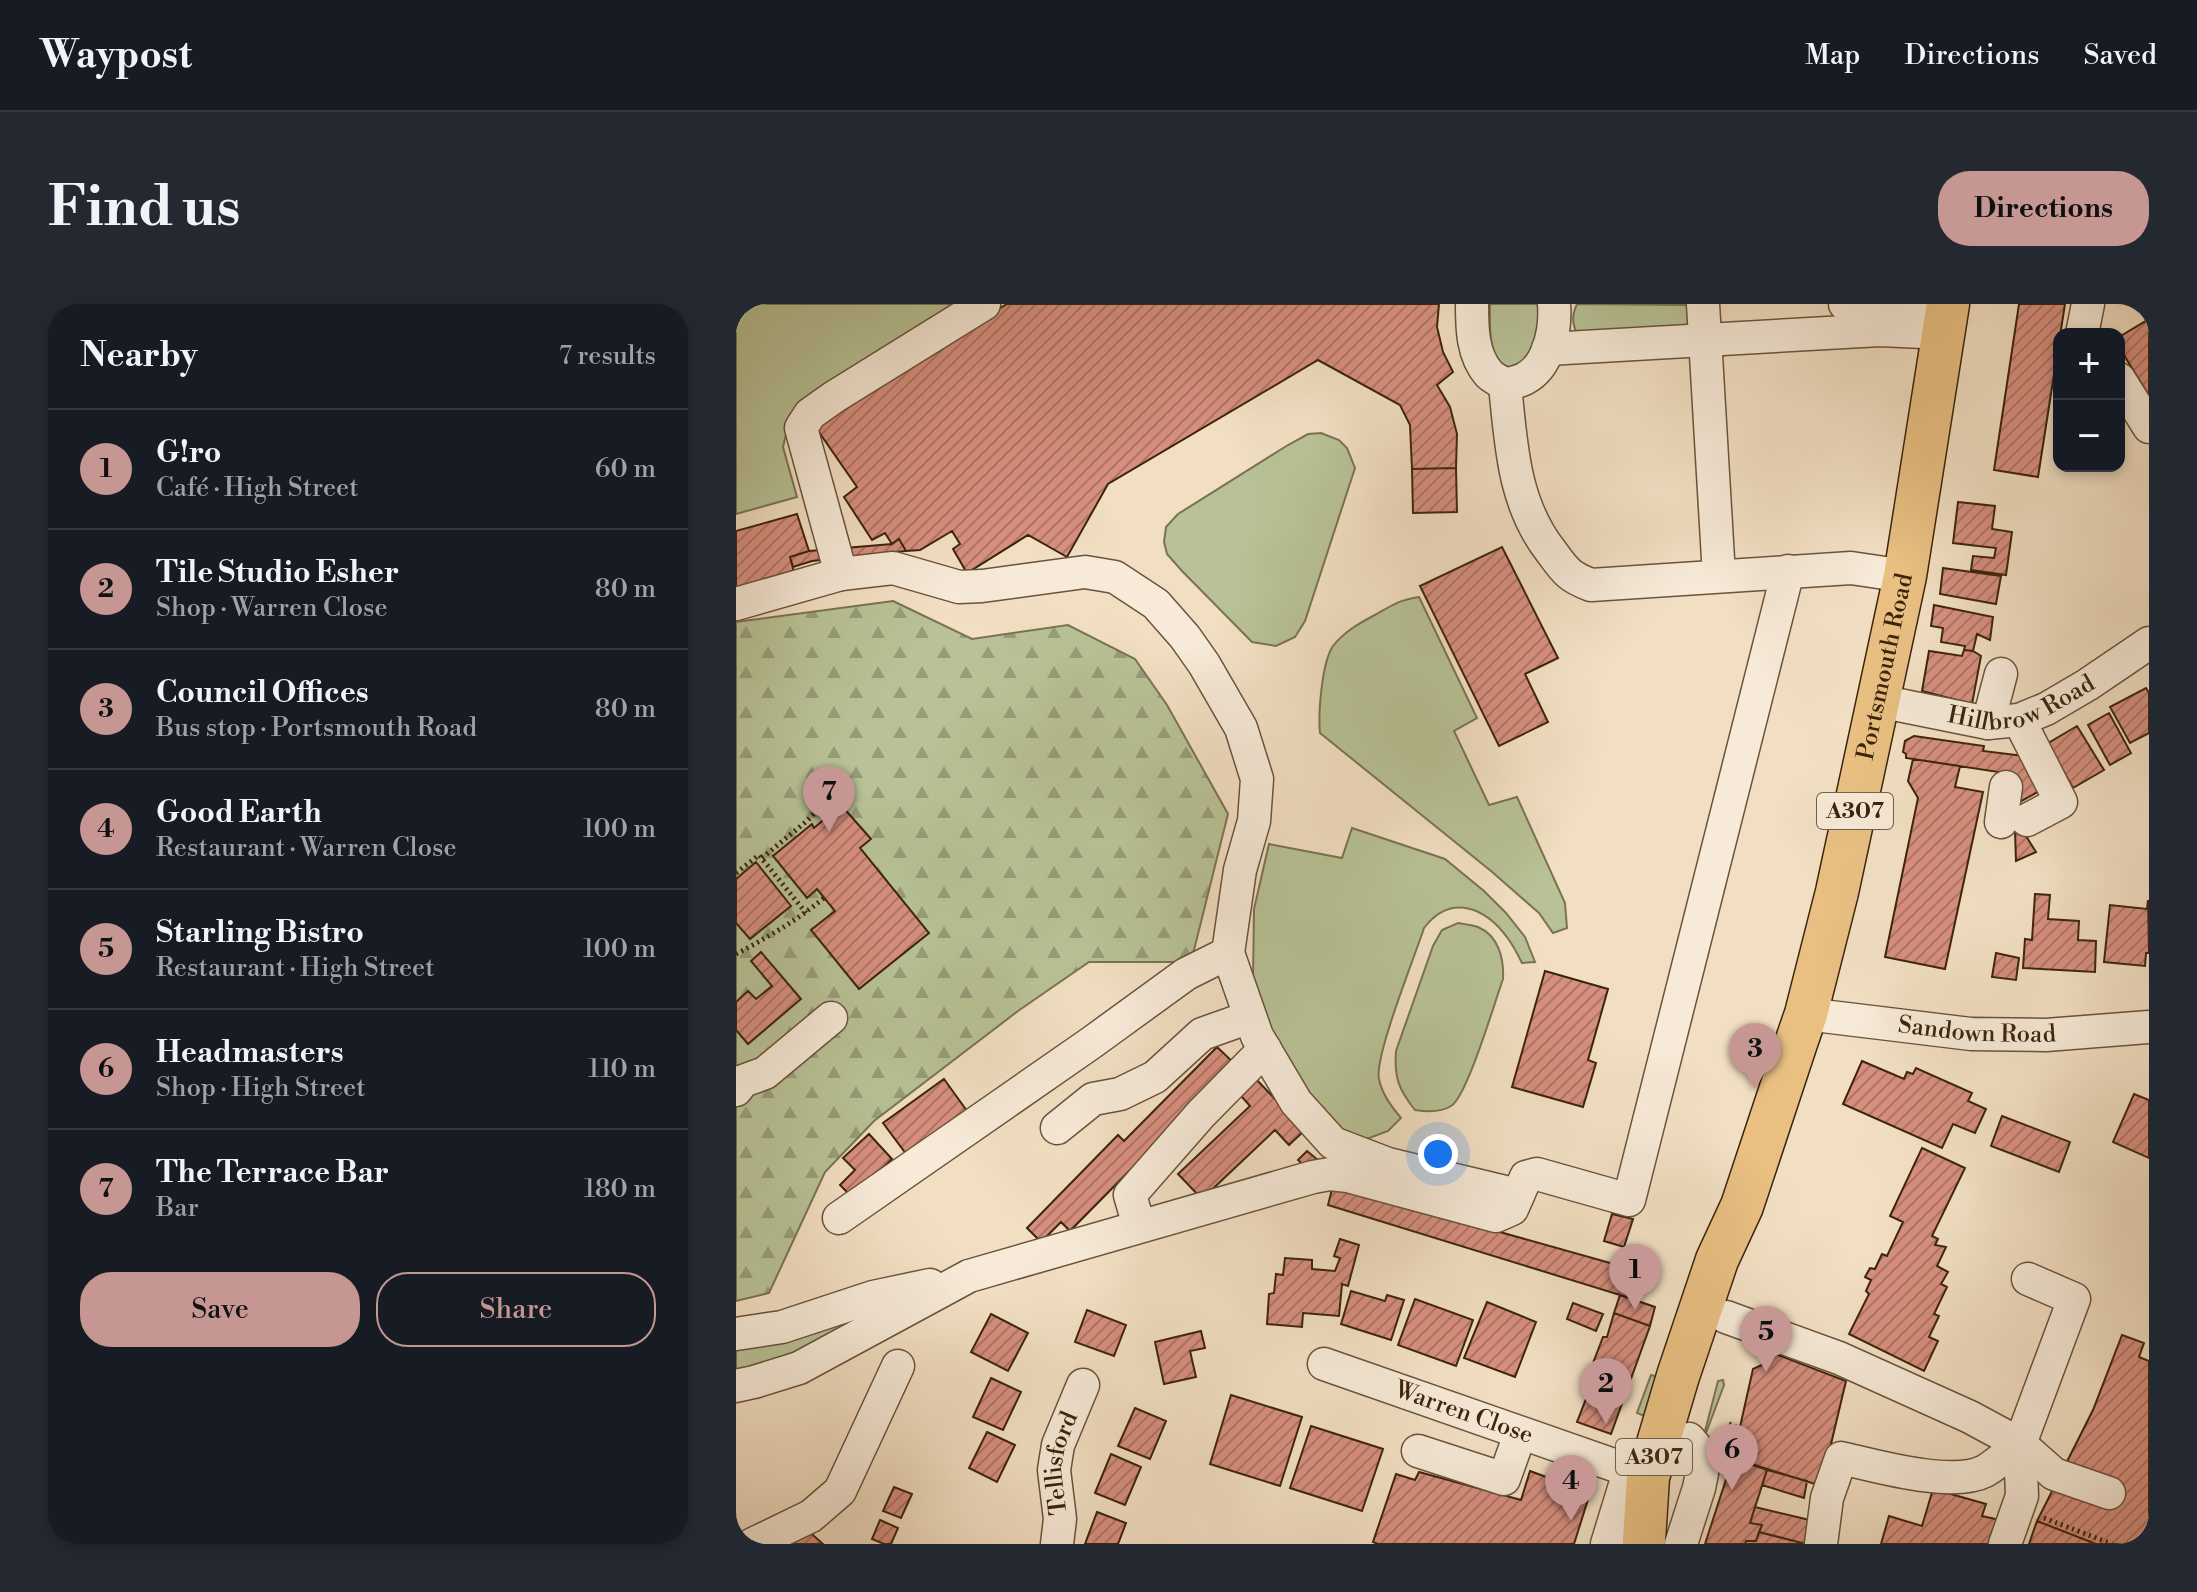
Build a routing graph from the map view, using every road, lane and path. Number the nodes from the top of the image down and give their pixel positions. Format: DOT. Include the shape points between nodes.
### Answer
graph roads {
  1 [pos="984,304"];
  2 [pos="1472,304"];
  3 [pos="1554,304"];
  4 [pos="1703,304"];
  5 [pos="1845,304"];
  6 [pos="1938,314"];
  7 [pos="1705,340"];
  8 [pos="1548,349"];
  9 [pos="1505,385"];
  10 [pos="2125,389"];
  11 [pos="2149,427"];
  12 [pos="1788,571"];
  13 [pos="841,574"];
  14 [pos="1719,576"];
  15 [pos="1905,576"];
  16 [pos="736,604"];
  17 [pos="2149,643"];
  18 [pos="2001,674"];
  19 [pos="1879,701"];
  20 [pos="2004,721"];
  21 [pos="817,770"];
  22 [pos="846,779"];
  23 [pos="840,785"];
  24 [pos="2006,787"];
  25 [pos="762,858"];
  26 [pos="776,859"];
  27 [pos="768,866"];
  28 [pos="736,873"];
  29 [pos="824,898"];
  30 [pos="806,913"];
  31 [pos="1228,953"];
  32 [pos="736,954"];
  33 [pos="1806,1014"];
  34 [pos="1250,1017"];
  35 [pos="831,1018"];
  36 [pos="2149,1027"];
  37 [pos="1265,1049"];
  38 [pos="738,1082"];
  39 [pos="1057,1128"];
  40 [pos="1518,1195"];
  41 [pos="839,1218"];
  42 [pos="1139,1226"];
  43 [pos="969,1276"];
  44 [pos="2028,1279"];
  45 [pos="1712,1312"];
  46 [pos="736,1334"];
  47 [pos="1324,1364"];
  48 [pos="898,1366"];
  49 [pos="1083,1385"];
  50 [pos="736,1386"];
  51 [pos="1729,1424"];
  52 [pos="1740,1428"];
  53 [pos="1520,1434"];
  54 [pos="2020,1444"];
  55 [pos="1418,1451"];
  56 [pos="1639,1475"];
  57 [pos="2109,1493"];
  58 [pos="2033,1513"];
  59 [pos="1644,1543"];
  60 [pos="753,1544"];
  61 [pos="1057,1544"];
  62 [pos="1821,1544"];
  63 [pos="2005,1544"];
  64 [pos="2112,1544"];
  1 -- 13 [label="street" via="834,397 810,414 801,428"];
  2 -- 9 [label="street" via="1479,357 1489,374"];
  3 -- 8 [label="street"];
  4 -- 7 [label="street"];
  5 -- 6 [label="street" via="1903,306"];
  6 -- 7 [label="street" via="1880,330"];
  6 -- 15 [label="main road, Portsmouth Road / A307"];
  7 -- 8 [label="street"];
  7 -- 14 [label="street"];
  8 -- 9 [label="street" via="1526,379"];
  9 -- 14 [label="street" via="1514,469 1525,509 1571,577 1591,585"];
  10 -- 11 [label="street"];
  12 -- 14 [label="street"];
  12 -- 15 [label="street" via="1851,568"];
  12 -- 40 [label="street" via="1629,1200 1537,1174 1526,1177"];
  13 -- 16 [label="street"];
  13 -- 31 [label="street" via="893,568 959,587 1085,572 1115,577 1156,604 1204,664 1241,728 1257,779"];
  15 -- 19 [label="main road, Portsmouth Road / A307"];
  17 -- 20 [label="street, Hillbrow Road" via="2046,709"];
  18 -- 20 [label="street"];
  19 -- 20 [label="street, Hillbrow Road"];
  19 -- 33 [label="main road, Portsmouth Road / A307"];
  20 -- 24 [label="street" via="2061,802 2014,821"];
  21 -- 23 [label="path" via="826,778 831,774"];
  22 -- 23 [label="path"];
  23 -- 25 [label="path"];
  25 -- 27 [label="path"];
  25 -- 28 [label="path" via="759,855"];
  26 -- 27 [label="path"];
  27 -- 30 [label="path"];
  29 -- 30 [label="path"];
  30 -- 32 [label="path"];
  31 -- 34 [label="street"];
  31 -- 41 [label="street" via="1186,974"];
  33 -- 36 [label="street, Sandown Road" via="1971,1034"];
  33 -- 45 [label="main road, Portsmouth Road / A307" via="1742,1206 1736,1274"];
  34 -- 37 [label="street"];
  34 -- 39 [label="street" via="1202,1034 1155,1077 1120,1094 1093,1099"];
  35 -- 38 [label="street" via="765,1073"];
  37 -- 40 [label="street" via="1296,1102 1333,1143 1388,1164"];
  37 -- 42 [label="street" via="1130,1195"];
  40 -- 42 [label="street" via="1512,1209 1496,1216 1330,1174"];
  42 -- 43 [label="street"];
  43 -- 46 [label="street" via="873,1297 782,1327"];
  43 -- 50 [label="street" via="799,1368"];
  44 -- 54 [label="street" via="2074,1299"];
  45 -- 54 [label="street" via="1839,1358"];
  45 -- 56 [label="main road, A307"];
  45 -- 59 [label="main road, A307" via="1689,1439"];
  47 -- 53 [label="street, Warren Close"];
  48 -- 60 [label="street" via="840,1491 811,1516"];
  49 -- 61 [label="street, Tellisford" via="1058,1445"];
  51 -- 52 [label="path"];
  53 -- 55 [label="street" via="1504,1479"];
  53 -- 56 [label="street, Warren Close"];
  54 -- 57 [label="street" via="2054,1474"];
  54 -- 62 [label="street" via="1984,1471 1964,1478 1841,1458 1827,1498"];
  54 -- 63 [label="street" via="2022,1496"];
  56 -- 59 [label="main road, A307"];
  58 -- 64 [label="path"];
}
